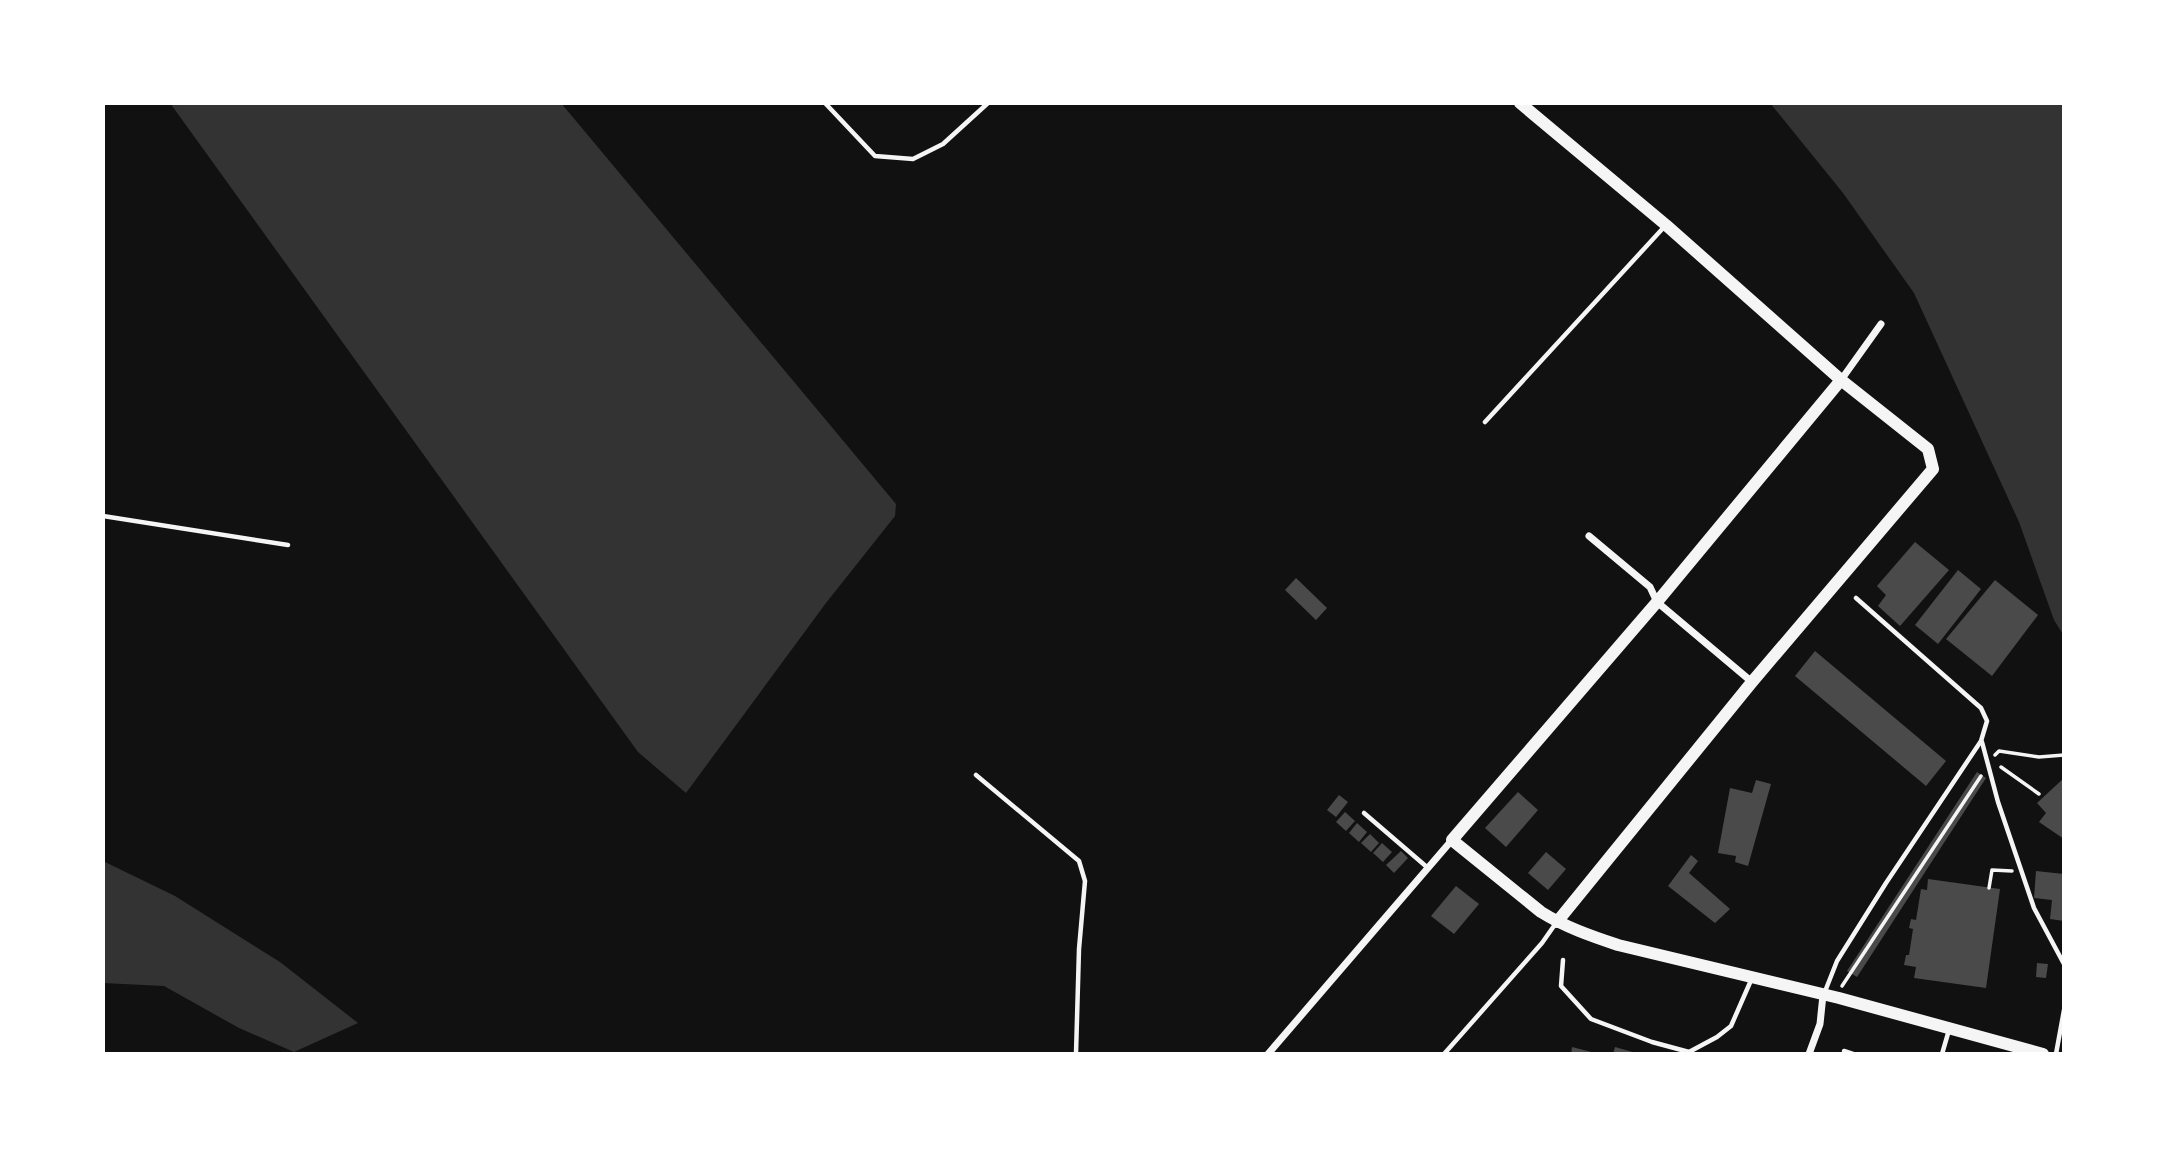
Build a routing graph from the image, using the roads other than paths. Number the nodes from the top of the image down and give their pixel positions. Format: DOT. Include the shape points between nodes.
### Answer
graph roads {
  1 [pos="825,103"];
  2 [pos="988,103"];
  3 [pos="1520,103"];
  4 [pos="1666,225"];
  5 [pos="1881,324"];
  6 [pos="1841,380"];
  7 [pos="1485,422"];
  8 [pos="103,516"];
  9 [pos="1589,536"];
  10 [pos="288,545"];
  11 [pos="1856,598"];
  12 [pos="1657,602"];
  13 [pos="1752,681"];
  14 [pos="1982,741"];
  15 [pos="976,775"];
  16 [pos="1364,813"];
  17 [pos="1452,840"];
  18 [pos="1428,868"];
  19 [pos="1557,922"];
  20 [pos="1563,960"];
  21 [pos="2064,964"];
  22 [pos="1753,977"];
  23 [pos="1824,995"];
  24 [pos="2064,1010"];
  25 [pos="1949,1029"];
  26 [pos="1844,1051"];
  27 [pos="1076,1054"];
  28 [pos="1268,1054"];
  29 [pos="1444,1054"];
  30 [pos="1809,1054"];
  31 [pos="1853,1054"];
  32 [pos="1942,1054"];
  33 [pos="2043,1054"];
  34 [pos="2056,1054"];
  1 -- 2 [label="lane" via="875,156 913,159 943,145"];
  3 -- 4 [label="main road"];
  4 -- 6 [label="main road"];
  4 -- 7 [label="lane"];
  5 -- 6 [label="street"];
  6 -- 12 [label="main road"];
  6 -- 13 [label="main road" via="1928,449 1933,469"];
  8 -- 10 [label="lane"];
  9 -- 12 [label="street" via="1650,587"];
  11 -- 14 [label="lane" via="1981,708 1987,721"];
  12 -- 13 [label="street"];
  12 -- 17 [label="main road"];
  13 -- 19 [label="main road"];
  14 -- 21 [label="lane" via="2034,908"];
  14 -- 23 [label="lane" via="1837,961"];
  15 -- 27 [label="lane" via="1079,860 1085,881"];
  16 -- 18 [label="lane"];
  17 -- 18 [label="street"];
  17 -- 19 [label="main road"];
  18 -- 28 [label="street"];
  19 -- 22 [label="main road" via="1619,945"];
  19 -- 29 [label="lane"];
  20 -- 22 [label="lane" via="1561,986 1591,1019 1689,1052 1731,1026"];
  22 -- 23 [label="main road"];
  23 -- 25 [label="main road"];
  23 -- 30 [label="street"];
  24 -- 34 [label="lane"];
  25 -- 32 [label="lane"];
  25 -- 33 [label="main road"];
  26 -- 31 [label="lane"];
}
